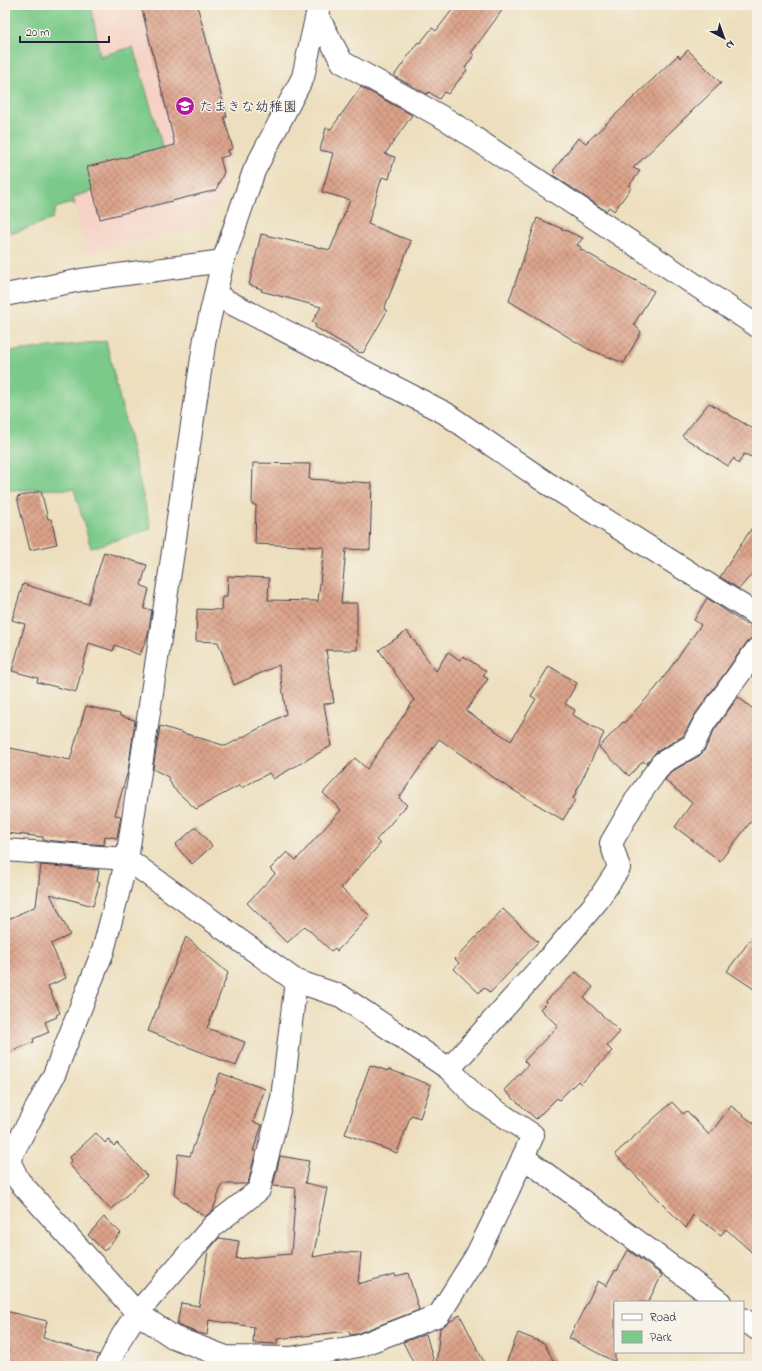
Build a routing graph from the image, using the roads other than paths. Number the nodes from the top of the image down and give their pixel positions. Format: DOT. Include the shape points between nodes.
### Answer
graph roads {
  1 [pos="318,10"];
  2 [pos="223,261"];
  3 [pos="5,295"];
  4 [pos="215,295"];
  5 [pos="757,326"];
  6 [pos="757,616"];
  7 [pos="757,649"];
  8 [pos="5,850"];
  9 [pos="126,859"];
  10 [pos="296,982"];
  11 [pos="449,1069"];
  12 [pos="523,1157"];
  13 [pos="7,1164"];
  14 [pos="719,1301"];
  15 [pos="138,1313"];
  16 [pos="744,1320"];
  17 [pos="757,1329"];
  18 [pos="107,1366"];
  1 -- 2 [label="street" via="303,77 254,171"];
  1 -- 5 [label="street" via="342,62 449,121"];
  2 -- 3 [label="street" via="81,280"];
  2 -- 4 [label="street"];
  4 -- 6 [label="street" via="445,413 547,484"];
  4 -- 9 [label="street" via="205,338"];
  7 -- 11 [label="street" via="704,723 693,745 662,763 637,798 611,843 619,868 598,900"];
  8 -- 9 [label="street"];
  9 -- 10 [label="street"];
  9 -- 13 [label="street" via="100,959 54,1075"];
  10 -- 11 [label="street" via="341,996"];
  10 -- 15 [label="street" via="282,1098 259,1190 213,1226"];
  11 -- 12 [label="street" via="478,1099 533,1135"];
  12 -- 14 [label="street"];
  12 -- 15 [label="street" via="476,1256 439,1315 359,1346 291,1358 226,1357 173,1337"];
  13 -- 15 [label="street" via="19,1181"];
  15 -- 18 [label="street" via="122,1336"];
  16 -- 17 [label="street"];
}
